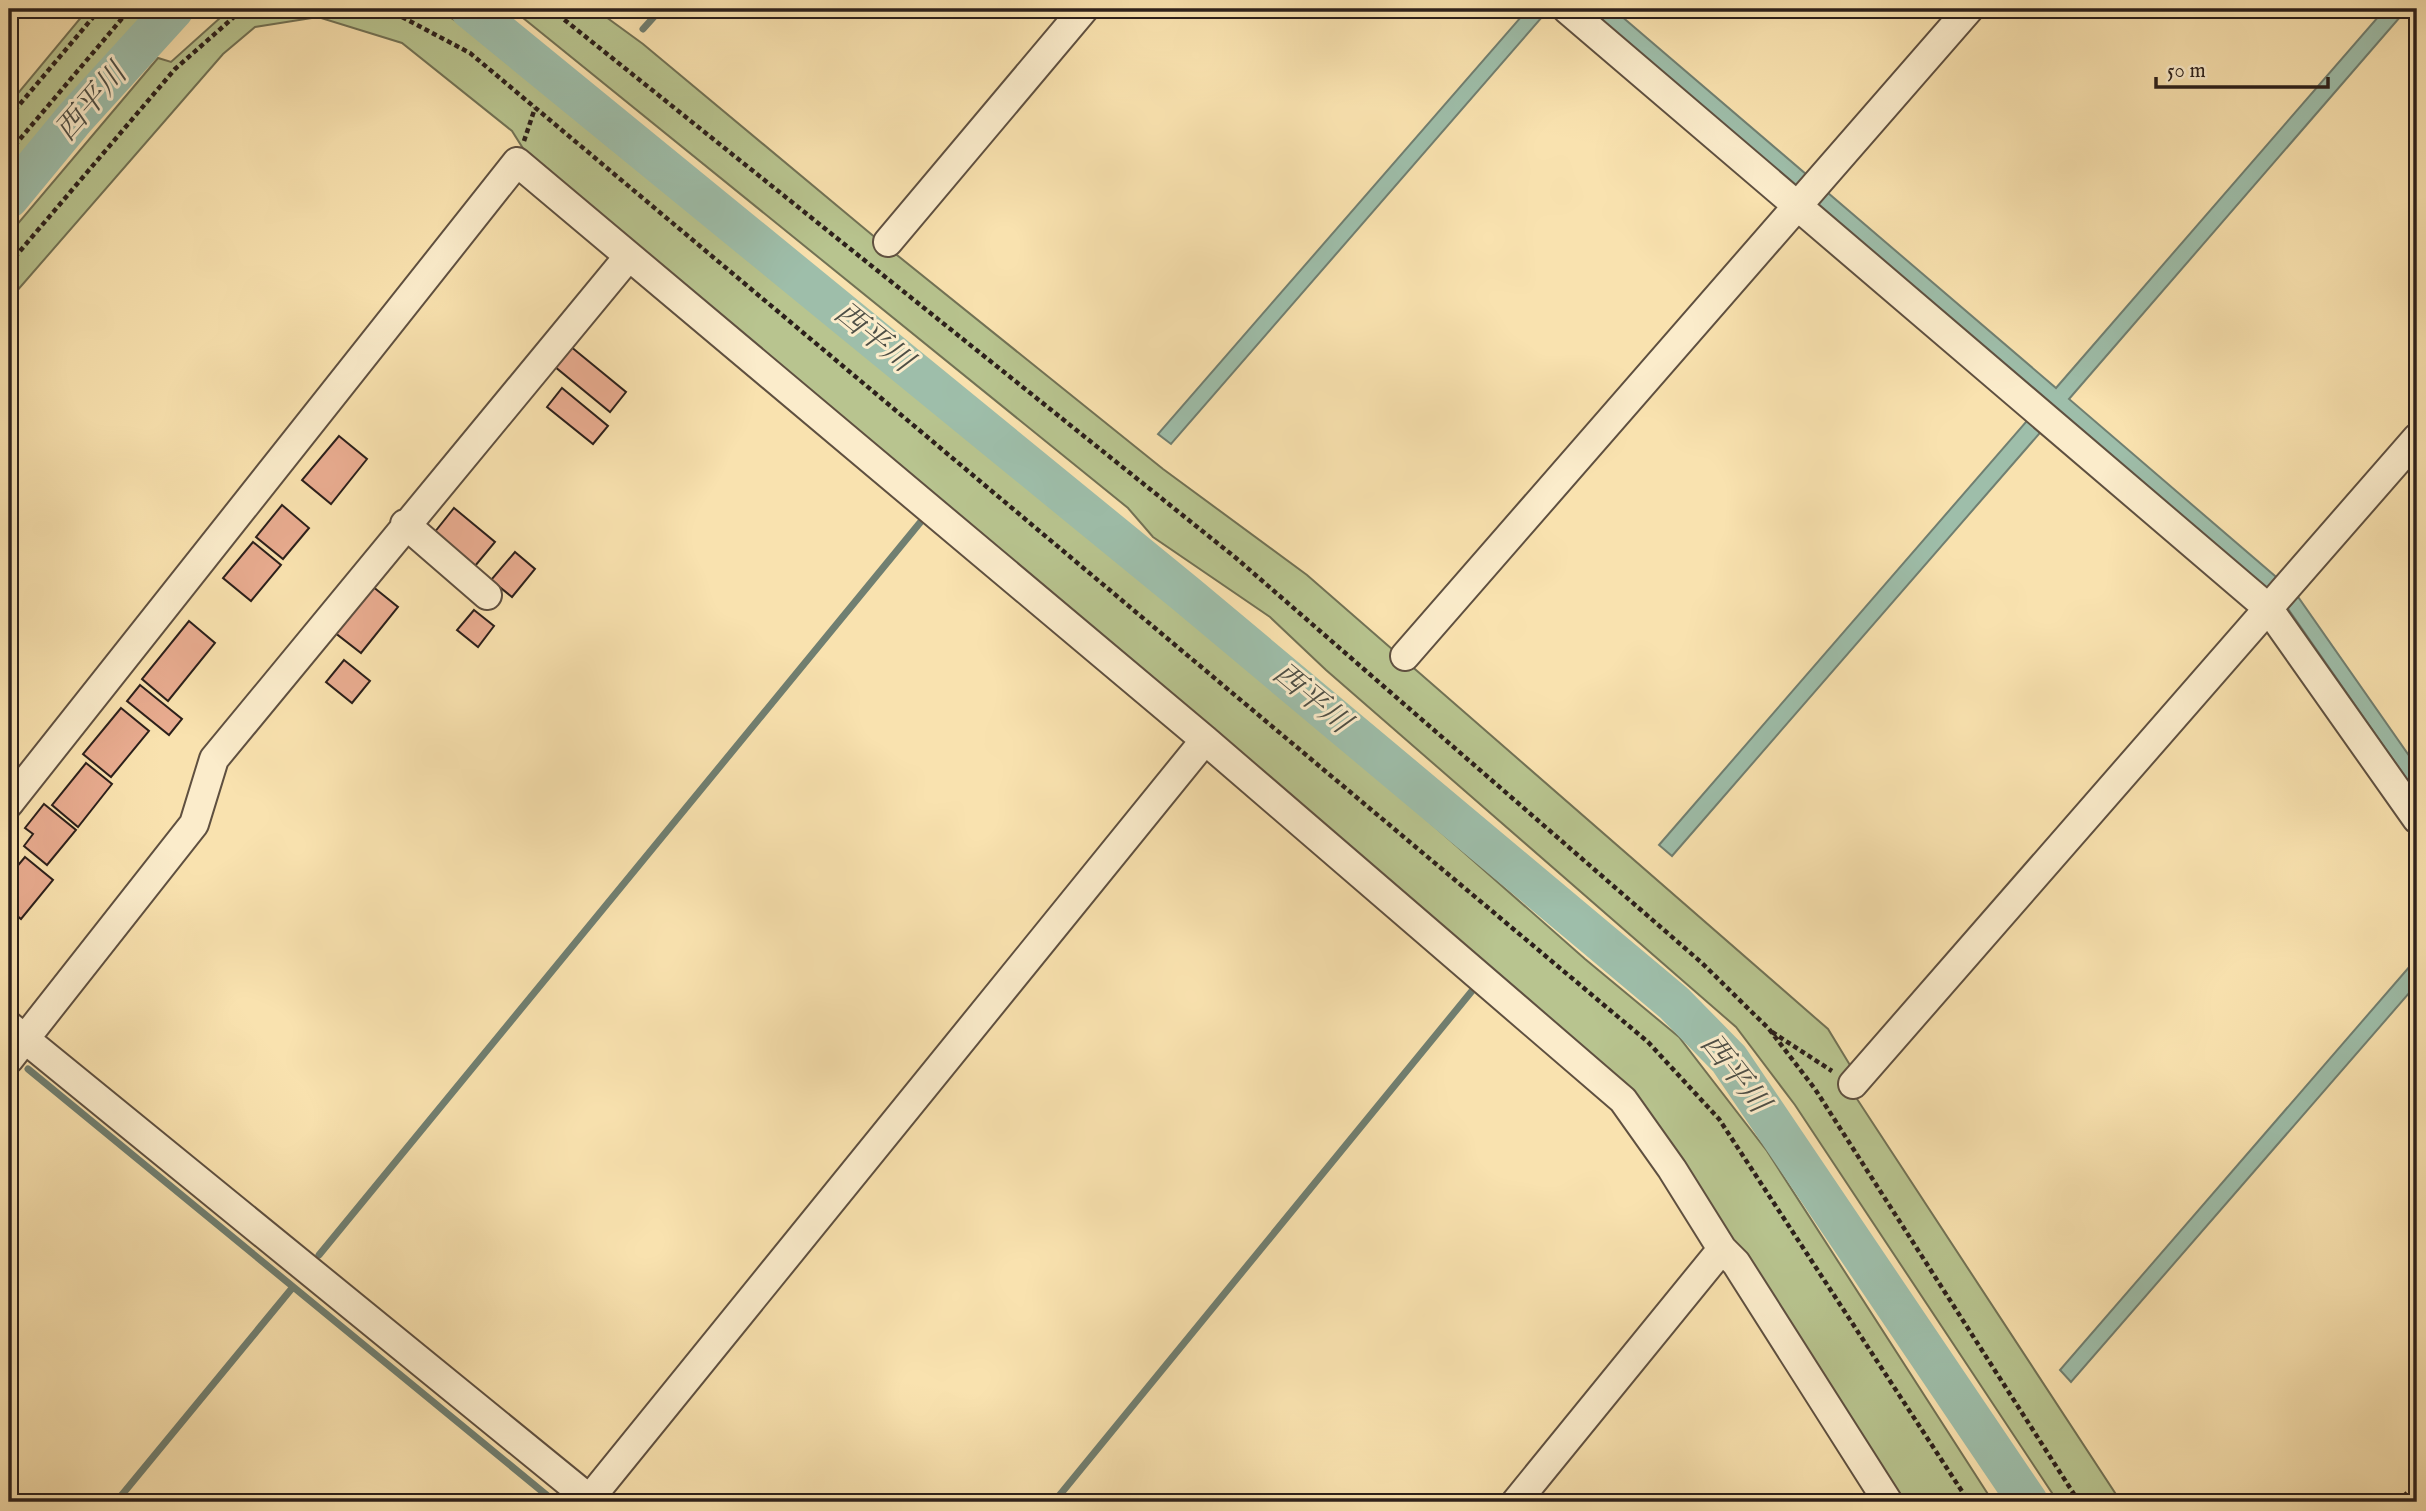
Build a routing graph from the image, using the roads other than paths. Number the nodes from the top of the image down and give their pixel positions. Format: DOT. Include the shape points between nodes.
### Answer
graph roads {
  1 [pos="1084,9"];
  2 [pos="1567,9"];
  3 [pos="1969,9"];
  4 [pos="1798,206"];
  5 [pos="888,242"];
  6 [pos="629,256"];
  7 [pos="2417,438"];
  8 [pos="405,524"];
  9 [pos="487,595"];
  10 [pos="2268,608"];
  11 [pos="1405,656"];
  12 [pos="1205,740"];
  13 [pos="9,803"];
  14 [pos="2417,818"];
  15 [pos="14,1042"];
  16 [pos="1853,1084"];
  17 [pos="1721,1249"];
  18 [pos="590,1501"];
  19 [pos="1516,1502"];
  20 [pos="1888,1502"];
  1 -- 5 [label="street"];
  2 -- 4 [label="street"];
  3 -- 4 [label="street"];
  4 -- 10 [label="street"];
  4 -- 11 [label="street"];
  6 -- 8 [label="street"];
  6 -- 12 [label="street"];
  6 -- 13 [label="street" via="517,162"];
  7 -- 10 [label="street"];
  8 -- 9 [label="street"];
  8 -- 15 [label="street" via="214,759 194,824"];
  10 -- 14 [label="street"];
  10 -- 16 [label="street"];
  12 -- 17 [label="street" via="1623,1100 1666,1159"];
  12 -- 18 [label="street"];
  15 -- 18 [label="street"];
  17 -- 19 [label="street"];
  17 -- 20 [label="street" via="1736,1263"];
}
